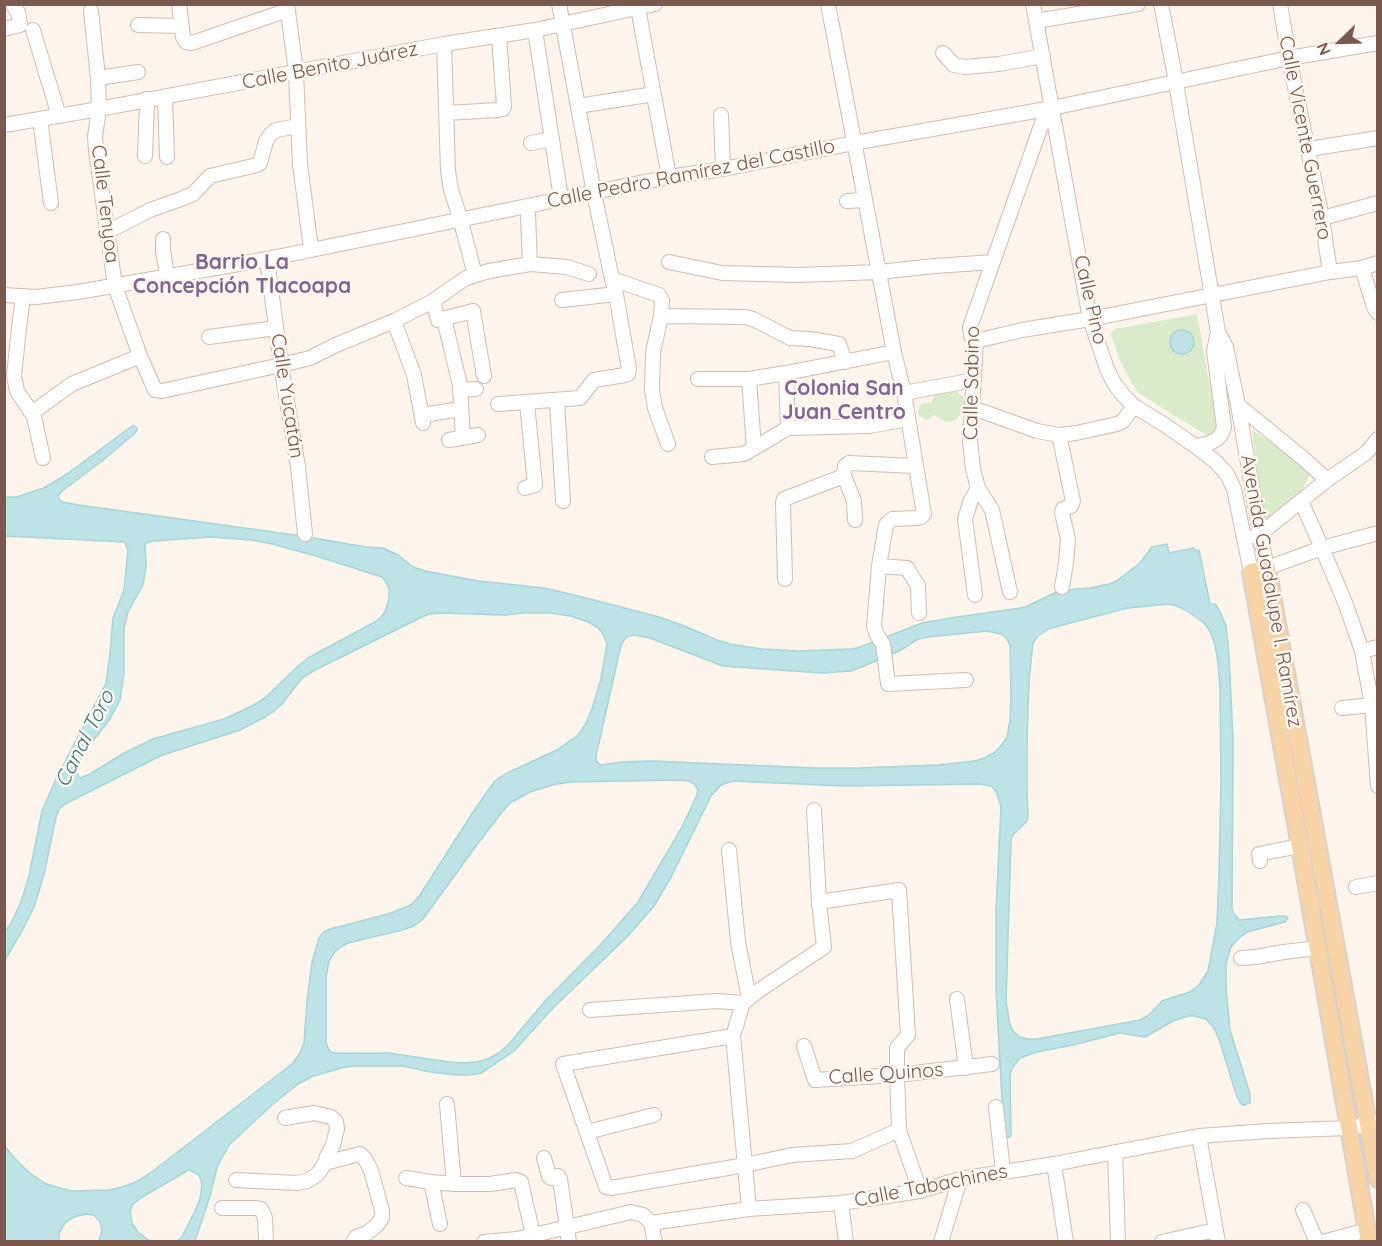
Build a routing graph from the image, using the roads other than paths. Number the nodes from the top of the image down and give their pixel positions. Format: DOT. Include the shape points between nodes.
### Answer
graph roads {
  1 [pos="12,4"];
  2 [pos="179,4"];
  3 [pos="559,4"];
  4 [pos="655,4"];
  5 [pos="828,4"];
  6 [pos="1033,4"];
  7 [pos="1138,4"];
  8 [pos="1161,4"];
  9 [pos="1280,4"];
  10 [pos="288,7"];
  11 [pos="638,8"];
  12 [pos="91,11"];
  13 [pos="1036,21"];
  14 [pos="563,24"];
  15 [pos="138,25"];
  16 [pos="181,26"];
  17 [pos="27,27"];
  18 [pos="4,28"];
  19 [pos="535,30"];
  20 [pos="499,36"];
  21 [pos="1377,43"];
  22 [pos="444,45"];
  23 [pos="943,53"];
  24 [pos="1043,56"];
  25 [pos="1289,58"];
  26 [pos="138,72"];
  27 [pos="296,72"];
  28 [pos="98,78"];
  29 [pos="1175,82"];
  30 [pos="654,94"];
  31 [pos="165,97"];
  32 [pos="146,99"];
  33 [pos="579,106"];
  34 [pos="99,109"];
  35 [pos="1049,109"];
  36 [pos="446,113"];
  37 [pos="721,115"];
  38 [pos="58,116"];
  39 [pos="40,119"];
  40 [pos="4,125"];
  41 [pos="298,126"];
  42 [pos="1377,138"];
  43 [pos="552,139"];
  44 [pos="531,143"];
  45 [pos="854,143"];
  46 [pos="1309,149"];
  47 [pos="145,156"];
  48 [pos="168,157"];
  49 [pos="723,169"];
  50 [pos="669,177"];
  51 [pos="594,193"];
  52 [pos="561,198"];
  53 [pos="865,200"];
  54 [pos="847,201"];
  55 [pos="51,203"];
  56 [pos="1377,203"];
  57 [pos="528,215"];
  58 [pos="1322,218"];
  59 [pos="460,219"];
  60 [pos="107,232"];
  61 [pos="163,239"];
  62 [pos="310,249"];
  63 [pos="267,259"];
  64 [pos="669,262"];
  65 [pos="993,262"];
  66 [pos="1377,263"];
  67 [pos="530,264"];
  68 [pos="1362,268"];
  69 [pos="879,272"];
  70 [pos="1330,272"];
  71 [pos="589,274"];
  72 [pos="475,275"];
  73 [pos="167,276"];
  74 [pos="612,279"];
  75 [pos="115,286"];
  76 [pos="616,294"];
  77 [pos="4,295"];
  78 [pos="1211,296"];
  79 [pos="23,297"];
  80 [pos="562,300"];
  81 [pos="432,301"];
  82 [pos="1377,314"];
  83 [pos="661,315"];
  84 [pos="444,319"];
  85 [pos="1090,319"];
  86 [pos="394,321"];
  87 [pos="276,328"];
  88 [pos="1218,332"];
  89 [pos="210,337"];
  90 [pos="976,341"];
  91 [pos="894,352"];
  92 [pos="140,356"];
  93 [pos="845,362"];
  94 [pos="281,365"];
  95 [pos="786,373"];
  96 [pos="484,376"];
  97 [pos="698,379"];
  98 [pos="749,379"];
  99 [pos="974,380"];
  100 [pos="476,388"];
  101 [pos="460,390"];
  102 [pos="904,393"];
  103 [pos="556,401"];
  104 [pos="527,403"];
  105 [pos="498,404"];
  106 [pos="1238,405"];
  107 [pos="1134,406"];
  108 [pos="973,408"];
  109 [pos="461,409"];
  110 [pos="33,412"];
  111 [pos="908,419"];
  112 [pos="788,428"];
  113 [pos="478,435"];
  114 [pos="1059,435"];
  115 [pos="1377,439"];
  116 [pos="668,444"];
  117 [pos="1195,447"];
  118 [pos="754,448"];
  119 [pos="712,457"];
  120 [pos="43,458"];
  121 [pos="915,466"];
  122 [pos="844,476"];
  123 [pos="1327,480"];
  124 [pos="525,488"];
  125 [pos="978,488"];
  126 [pos="563,501"];
  127 [pos="1300,501"];
  128 [pos="855,520"];
  129 [pos="1377,533"];
  130 [pos="305,534"];
  131 [pos="1260,534"];
  132 [pos="1244,540"];
  133 [pos="1322,548"];
  134 [pos="879,566"];
  135 [pos="1259,570"];
  136 [pos="785,579"];
  137 [pos="1062,587"];
  138 [pos="1010,592"];
  139 [pos="975,595"];
  140 [pos="919,613"];
  141 [pos="1377,647"];
  142 [pos="1362,651"];
  143 [pos="966,680"];
  144 [pos="1372,705"];
  145 [pos="1342,708"];
  146 [pos="1377,786"];
  147 [pos="814,810"];
  148 [pos="1300,846"];
  149 [pos="729,850"];
  150 [pos="1260,861"];
  151 [pos="1377,883"];
  152 [pos="1356,887"];
  153 [pos="819,902"];
  154 [pos="1318,948"];
  155 [pos="1241,958"];
  156 [pos="957,999"];
  157 [pos="746,1001"];
  158 [pos="590,1010"];
  159 [pos="734,1036"];
  160 [pos="804,1046"];
  161 [pos="992,1064"];
  162 [pos="966,1068"];
  163 [pos="897,1075"];
  164 [pos="447,1104"];
  165 [pos="996,1107"];
  166 [pos="654,1115"];
  167 [pos="285,1118"];
  168 [pos="1372,1123"];
  169 [pos="1350,1128"];
  170 [pos="899,1130"];
  171 [pos="586,1132"];
  172 [pos="1199,1136"];
  173 [pos="1115,1152"];
  174 [pos="544,1158"];
  175 [pos="325,1163"];
  176 [pos="745,1164"];
  177 [pos="1054,1164"];
  178 [pos="1003,1172"];
  179 [pos="406,1178"];
  180 [pos="236,1179"];
  181 [pos="960,1179"];
  182 [pos="1377,1179"];
  183 [pos="431,1182"];
  184 [pos="454,1184"];
  185 [pos="920,1191"];
  186 [pos="841,1203"];
  187 [pos="222,1208"];
  188 [pos="749,1209"];
  189 [pos="1303,1210"];
  190 [pos="651,1223"];
  191 [pos="440,1224"];
  192 [pos="567,1227"];
  193 [pos="533,1235"];
  194 [pos="1217,1236"];
  195 [pos="1368,1236"];
  196 [pos="368,1237"];
  197 [pos="517,1240"];
  198 [pos="266,1242"];
  199 [pos="352,1242"];
  200 [pos="484,1242"];
  201 [pos="569,1242"];
  202 [pos="655,1242"];
  203 [pos="846,1242"];
  204 [pos="940,1242"];
  205 [pos="1066,1242"];
  206 [pos="1118,1242"];
  207 [pos="1162,1242"];
  208 [pos="1317,1242"];
  209 [pos="1323,1242"];
  1 -- 17 [label="street"];
  2 -- 16 [label="street"];
  3 -- 14 [label="street"];
  4 -- 11 [label="street, Calle Benito Juárez"];
  5 -- 45 [label="street"];
  6 -- 13 [label="street, Calle Pino"];
  7 -- 13 [label="street"];
  8 -- 29 [label="street, Avenida Guadalupe I. Ramírez"];
  9 -- 25 [label="street, Calle Vicente Guerrero"];
  10 -- 16 [label="street" via="192,43 186,42"];
  10 -- 27 [label="street"];
  11 -- 14 [label="street, Calle Benito Juárez"];
  11 -- 30 [label="street"];
  12 -- 28 [label="street, Calle Tenyoa"];
  13 -- 24 [label="street, Calle Pino"];
  14 -- 19 [label="street, Calle Benito Juárez"];
  14 -- 33 [label="street"];
  15 -- 16 [label="street"];
  17 -- 18 [label="street"];
  17 -- 38 [label="street"];
  19 -- 20 [label="street, Calle Benito Juárez"];
  19 -- 43 [label="street"];
  20 -- 22 [label="street, Calle Benito Juárez"];
  20 -- 36 [label="street" via="503,109"];
  21 -- 25 [label="street, Calle Pedro Ramírez del Castillo"];
  22 -- 27 [label="street, Calle Benito Juárez"];
  22 -- 36 [label="street"];
  23 -- 24 [label="street" via="954,65 965,67"];
  24 -- 35 [label="street, Calle Pino"];
  25 -- 29 [label="street, Calle Pedro Ramírez del Castillo"];
  25 -- 46 [label="street, Calle Vicente Guerrero"];
  26 -- 28 [label="street"];
  27 -- 31 [label="street, Calle Benito Juárez"];
  27 -- 41 [label="street"];
  28 -- 34 [label="street, Calle Tenyoa"];
  29 -- 35 [label="street, Calle Pedro Ramírez del Castillo"];
  29 -- 78 [label="street, Avenida Guadalupe I. Ramírez"];
  30 -- 33 [label="street"];
  30 -- 50 [label="street"];
  31 -- 32 [label="street, Calle Benito Juárez"];
  31 -- 48 [label="street"];
  32 -- 34 [label="street, Calle Benito Juárez"];
  32 -- 47 [label="street"];
  33 -- 51 [label="street"];
  34 -- 38 [label="street, Calle Benito Juárez"];
  34 -- 60 [label="street, Calle Tenyoa" via="96,151"];
  35 -- 45 [label="street, Calle Pedro Ramírez del Castillo"];
  35 -- 65 [label="street, Calle Sabino"];
  35 -- 85 [label="street, Calle Pino"];
  36 -- 59 [label="street" via="454,151 448,171"];
  37 -- 49 [label="street"];
  38 -- 39 [label="street, Calle Benito Juárez"];
  39 -- 40 [label="street, Calle Benito Juárez"];
  39 -- 55 [label="street"];
  41 -- 60 [label="street" via="270,135 257,165 210,176 193,194"];
  41 -- 62 [label="street"];
  42 -- 46 [label="street"];
  43 -- 44 [label="street"];
  43 -- 52 [label="street"];
  45 -- 49 [label="street, Calle Pedro Ramírez del Castillo"];
  45 -- 53 [label="street"];
  46 -- 58 [label="street, Calle Vicente Guerrero"];
  49 -- 50 [label="street, Calle Pedro Ramírez del Castillo"];
  50 -- 51 [label="street, Calle Pedro Ramírez del Castillo"];
  51 -- 52 [label="street, Calle Pedro Ramírez del Castillo"];
  51 -- 74 [label="street"];
  52 -- 59 [label="street, Calle Pedro Ramírez del Castillo"];
  53 -- 54 [label="street"];
  53 -- 69 [label="street"];
  56 -- 58 [label="street"];
  57 -- 67 [label="street"];
  58 -- 70 [label="street, Calle Vicente Guerrero"];
  59 -- 62 [label="street, Calle Pedro Ramírez del Castillo"];
  59 -- 72 [label="street"];
  60 -- 75 [label="street, Calle Tenyoa"];
  61 -- 73 [label="street"];
  62 -- 63 [label="street, Calle Pedro Ramírez del Castillo"];
  63 -- 73 [label="street, Calle Pedro Ramírez del Castillo"];
  63 -- 87 [label="street, Calle Yucatán"];
  64 -- 69 [label="street" via="722,273"];
  65 -- 69 [label="street"];
  65 -- 90 [label="street, Calle Sabino" via="970,327"];
  66 -- 68 [label="street"];
  67 -- 71 [label="street" via="567,267"];
  67 -- 72 [label="street"];
  68 -- 70 [label="street"];
  68 -- 82 [label="street"];
  69 -- 91 [label="street"];
  70 -- 78 [label="street"];
  72 -- 81 [label="street"];
  73 -- 75 [label="street, Calle Pedro Ramírez del Castillo"];
  74 -- 76 [label="street"];
  74 -- 83 [label="street" via="659,295"];
  75 -- 79 [label="street, Calle Pedro Ramírez del Castillo"];
  75 -- 92 [label="street, Calle Tenyoa"];
  76 -- 80 [label="street"];
  76 -- 103 [label="street" via="628,374 594,380 580,398"];
  77 -- 79 [label="street, Calle Pedro Ramírez del Castillo"];
  78 -- 85 [label="street"];
  78 -- 88 [label="street, Avenida Guadalupe I. Ramírez"];
  79 -- 110 [label="street" via="14,376 17,391"];
  81 -- 84 [label="street" via="438,320"];
  81 -- 86 [label="street"];
  83 -- 93 [label="street" via="753,319 790,338 839,344"];
  83 -- 116 [label="street" via="653,352 652,391"];
  84 -- 96 [label="street" via="474,311"];
  84 -- 101 [label="street"];
  85 -- 90 [label="street"];
  85 -- 107 [label="street, Calle Pino" via="1111,376"];
  86 -- 94 [label="street" via="310,358"];
  86 -- 109 [label="street" via="414,375 422,419"];
  87 -- 89 [label="street"];
  87 -- 94 [label="street, Calle Yucatán"];
  88 -- 106 [label="street, Avenida Guadalupe I. Ramírez" via="1226,346"];
  88 -- 117 [label="street" via="1214,351 1224,427 1217,440"];
  90 -- 99 [label="street, Calle Sabino"];
  91 -- 93 [label="street"];
  91 -- 102 [label="street"];
  92 -- 94 [label="street, Calle Tenyoa" via="155,390 162,391"];
  92 -- 110 [label="street" via="72,384"];
  93 -- 95 [label="street"];
  94 -- 130 [label="street, Calle Yucatán"];
  95 -- 98 [label="street"];
  95 -- 112 [label="street"];
  97 -- 98 [label="street"];
  98 -- 118 [label="street"];
  99 -- 102 [label="street"];
  99 -- 108 [label="street, Calle Sabino"];
  100 -- 101 [label="street"];
  101 -- 109 [label="street"];
  102 -- 111 [label="street"];
  103 -- 104 [label="street"];
  103 -- 126 [label="street"];
  104 -- 105 [label="street"];
  104 -- 124 [label="street" via="535,485"];
  106 -- 123 [label="street"];
  106 -- 131 [label="street, Avenida Guadalupe I. Ramírez"];
  107 -- 114 [label="street" via="1117,424"];
  107 -- 117 [label="street, Calle Pino"];
  108 -- 114 [label="street"];
  108 -- 125 [label="street, Calle Sabino" via="970,441"];
  109 -- 113 [label="street" via="456,439"];
  110 -- 120 [label="street"];
  111 -- 112 [label="street" via="868,426"];
  111 -- 121 [label="street"];
  112 -- 118 [label="street"];
  114 -- 137 [label="street" via="1073,501 1062,513 1068,539"];
  115 -- 123 [label="street" via="1366,453"];
  117 -- 132 [label="street, Calle Pino" via="1227,474 1234,489"];
  118 -- 119 [label="street" via="744,454"];
  121 -- 122 [label="street" via="849,463"];
  121 -- 134 [label="street" via="924,514 888,521"];
  122 -- 128 [label="street" via="854,501"];
  122 -- 136 [label="street" via="784,499"];
  123 -- 127 [label="street"];
  125 -- 138 [label="street, Calle Sabino" via="992,510"];
  125 -- 139 [label="street" via="965,519"];
  127 -- 131 [label="street"];
  127 -- 133 [label="street"];
  129 -- 133 [label="street"];
  131 -- 132 [label="street"];
  131 -- 135 [label="street, Avenida Guadalupe I. Ramírez"];
  132 -- 135 [label="street, Avenida Guadalupe I. Ramírez"];
  133 -- 135 [label="street"];
  133 -- 142 [label="street"];
  134 -- 140 [label="street" via="908,568 918,586"];
  134 -- 143 [label="street" via="874,626 883,644 888,684"];
  135 -- 148 [label="main road, Avenida Guadalupe I. Ramírez"];
  135 -- 168 [label="main road, Avenida Guadalupe I. Ramírez"];
  141 -- 142 [label="street"];
  142 -- 144 [label="street"];
  144 -- 145 [label="street"];
  144 -- 146 [label="street"];
  147 -- 153 [label="street"];
  148 -- 150 [label="street" via="1259,854"];
  148 -- 154 [label="main road, Avenida Guadalupe I. Ramírez"];
  149 -- 157 [label="street"];
  151 -- 152 [label="street"];
  153 -- 157 [label="street" via="824,947"];
  153 -- 163 [label="street" via="899,890 908,1035 897,1048"];
  154 -- 155 [label="street"];
  154 -- 169 [label="main road, Avenida Guadalupe I. Ramírez"];
  156 -- 162 [label="street"];
  157 -- 158 [label="street"];
  157 -- 159 [label="street"];
  159 -- 171 [label="street" via="563,1064"];
  159 -- 176 [label="street"];
  160 -- 163 [label="street, Calle Quinos" via="815,1080"];
  161 -- 162 [label="street, Calle Quinos"];
  162 -- 163 [label="street, Calle Quinos"];
  163 -- 170 [label="street"];
  164 -- 184 [label="street"];
  165 -- 178 [label="street"];
  166 -- 171 [label="street"];
  167 -- 175 [label="street" via="314,1113 332,1117 337,1129"];
  168 -- 169 [label="street, Calle Tabachines"];
  168 -- 182 [label="main road, Avenida Guadalupe I. Ramírez"];
  169 -- 172 [label="street, Calle Tabachines"];
  169 -- 195 [label="main road, Avenida Guadalupe I. Ramírez"];
  170 -- 176 [label="street" via="852,1151 792,1155"];
  170 -- 185 [label="street"];
  171 -- 176 [label="street" via="606,1187"];
  172 -- 173 [label="street, Calle Tabachines"];
  172 -- 194 [label="street"];
  173 -- 177 [label="street, Calle Tabachines"];
  173 -- 206 [label="street"];
  174 -- 192 [label="street" via="549,1176 560,1179"];
  175 -- 180 [label="street" via="307,1181 296,1183"];
  175 -- 196 [label="street" via="360,1154 365,1159 382,1211 382,1218"];
  176 -- 188 [label="street"];
  177 -- 178 [label="street, Calle Tabachines"];
  177 -- 205 [label="street"];
  178 -- 181 [label="street, Calle Tabachines"];
  179 -- 183 [label="street"];
  181 -- 185 [label="street, Calle Tabachines"];
  181 -- 204 [label="street"];
  183 -- 184 [label="street"];
  183 -- 191 [label="street"];
  184 -- 193 [label="street" via="521,1182"];
  185 -- 186 [label="street, Calle Tabachines"];
  186 -- 188 [label="street, Calle Tabachines"];
  186 -- 203 [label="street"];
  187 -- 198 [label="street" via="261,1209"];
  188 -- 190 [label="street, Calle Tabachines"];
  189 -- 208 [label="street"];
  190 -- 192 [label="street, Calle Tabachines" via="643,1215 631,1212"];
  190 -- 202 [label="street"];
  192 -- 193 [label="street, Calle Tabachines"];
  192 -- 201 [label="street"];
  193 -- 197 [label="street, Calle Tabachines"];
  194 -- 207 [label="street"];
  195 -- 209 [label="street"];
  196 -- 199 [label="street" via="356,1237"];
  197 -- 200 [label="street, Calle Tabachines"];
}
